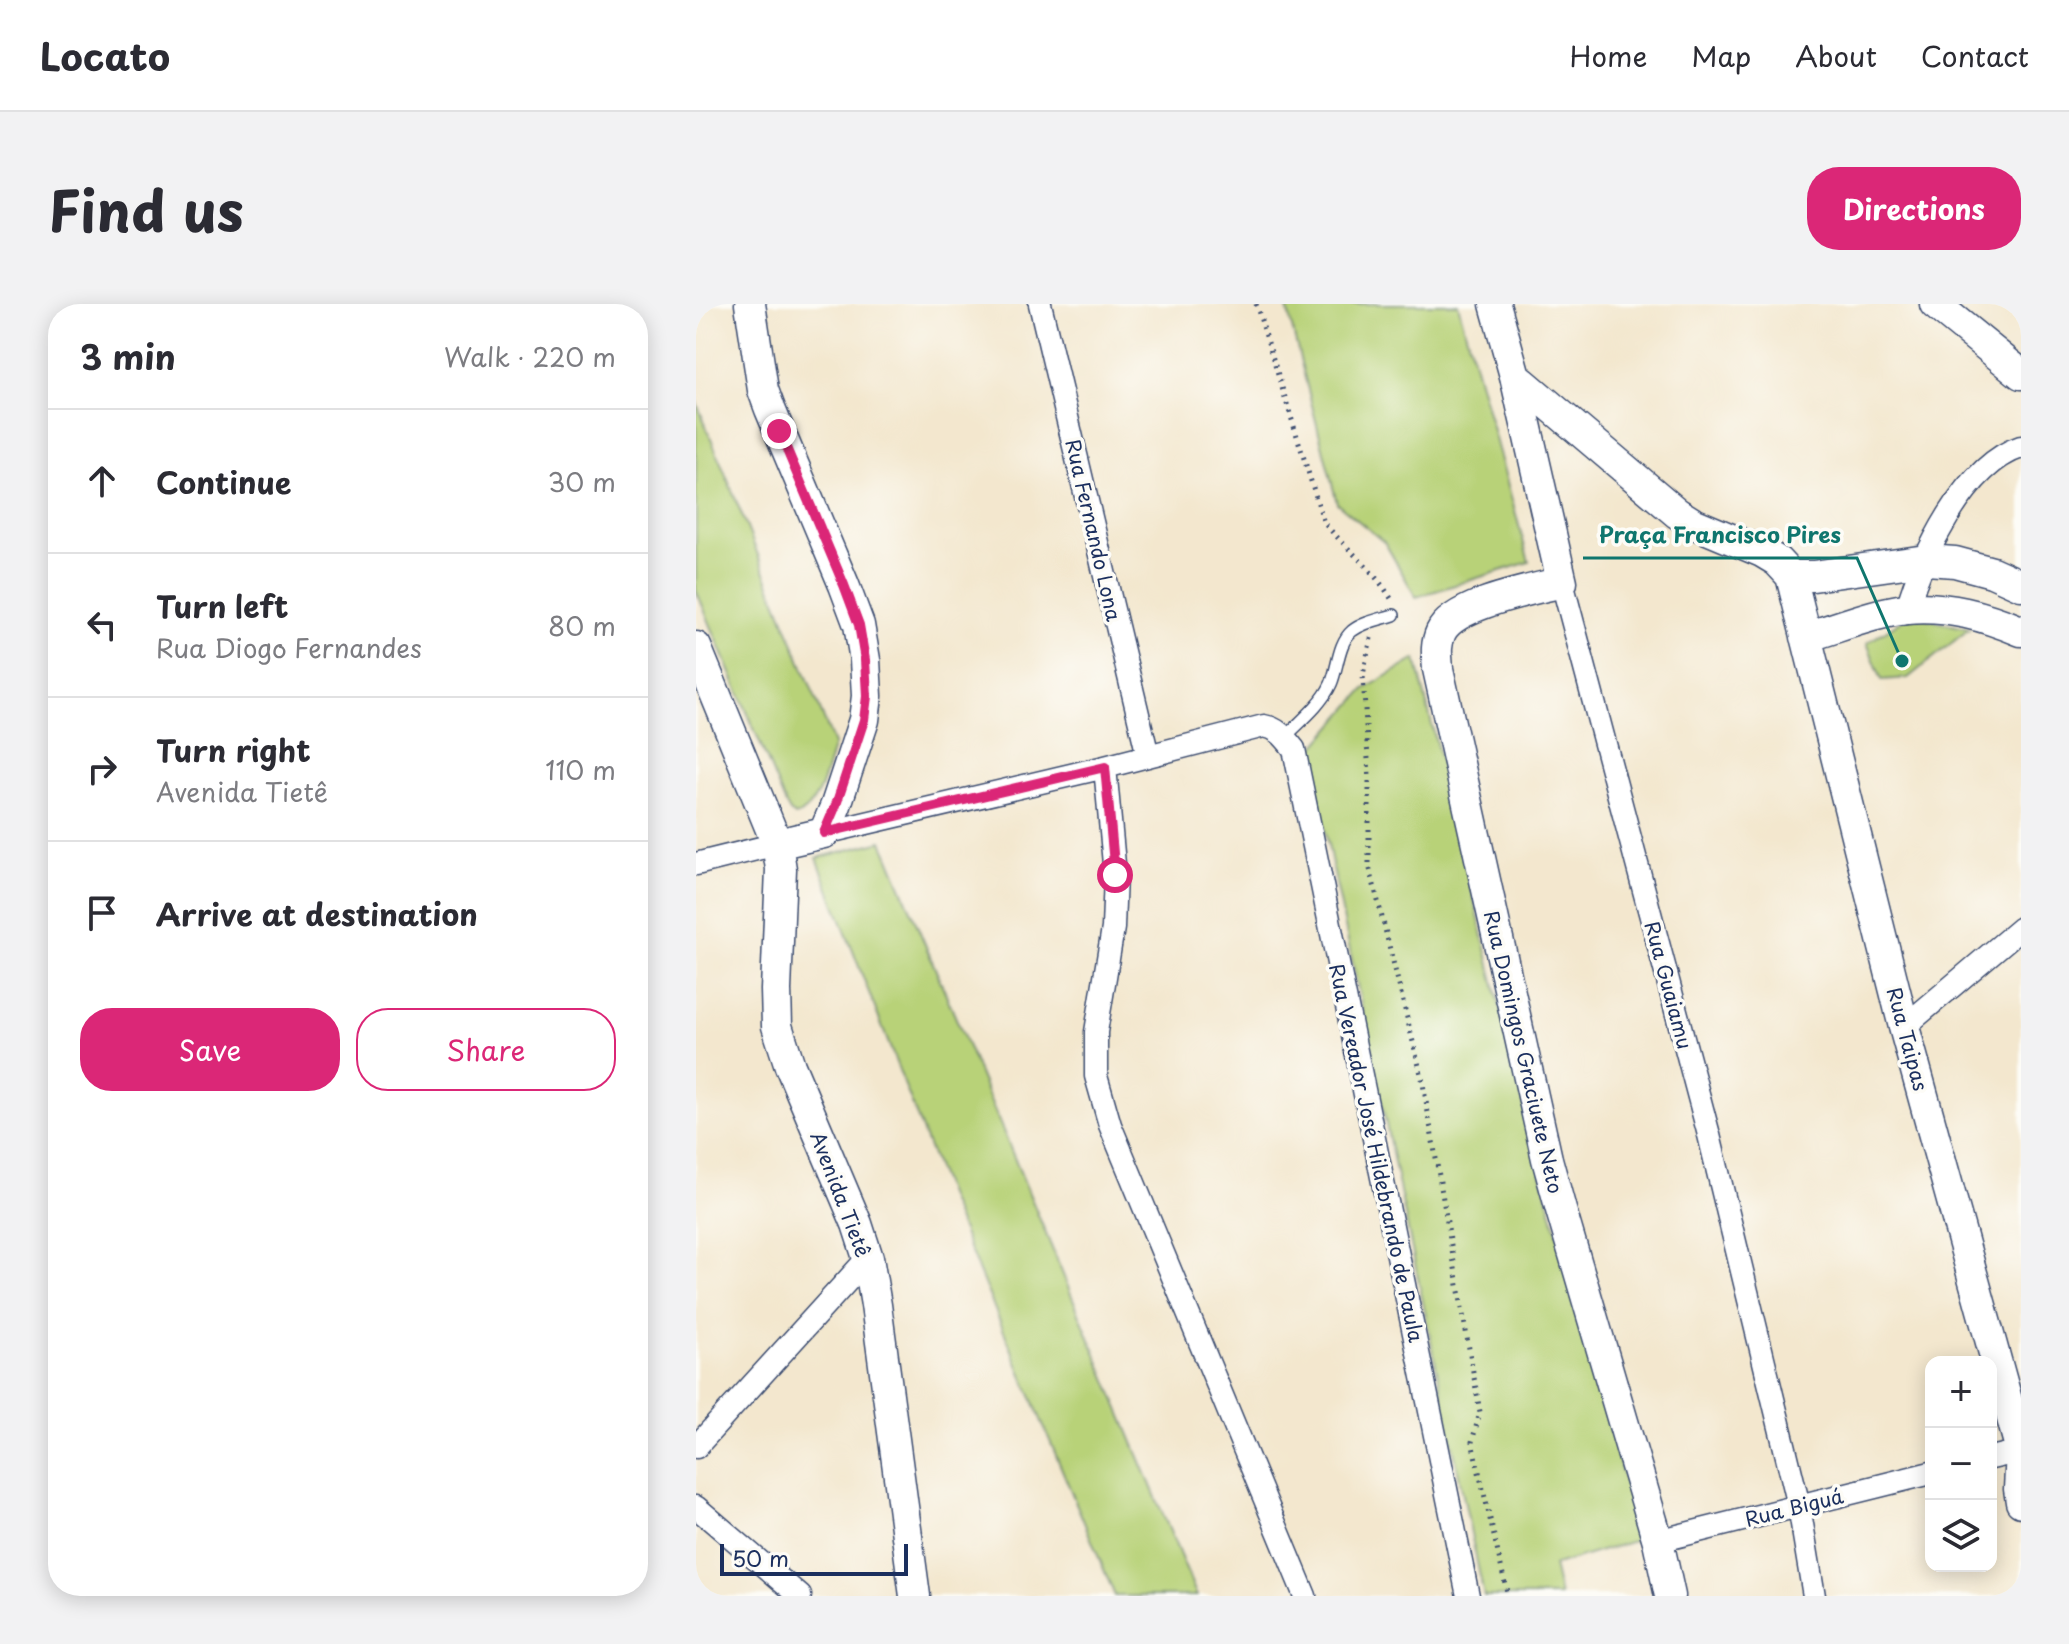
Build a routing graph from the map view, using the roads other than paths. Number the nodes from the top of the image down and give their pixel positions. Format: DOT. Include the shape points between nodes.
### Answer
graph roads {
  1 [pos="750,304"];
  2 [pos="1040,304"];
  3 [pos="1495,304"];
  4 [pos="1935,304"];
  5 [pos="2021,374"];
  6 [pos="1515,376"];
  7 [pos="2021,447"];
  8 [pos="1926,560"];
  9 [pos="1791,576"];
  10 [pos="1562,582"];
  11 [pos="2021,585"];
  12 [pos="1907,609"];
  13 [pos="1394,615"];
  14 [pos="2021,631"];
  15 [pos="1806,637"];
  16 [pos="696,647"];
  17 [pos="1285,737"];
  18 [pos="1148,756"];
  19 [pos="1105,767"];
  20 [pos="824,833"];
  21 [pos="777,844"];
  22 [pos="696,864"];
  23 [pos="2021,928"];
  24 [pos="1904,1027"];
  25 [pos="868,1258"];
  26 [pos="696,1447"];
  27 [pos="2021,1451"];
  28 [pos="1997,1457"];
  29 [pos="1925,1474"];
  30 [pos="2021,1502"];
  31 [pos="1799,1506"];
  32 [pos="696,1507"];
  33 [pos="1658,1541"];
  34 [pos="800,1596"];
  35 [pos="915,1596"];
  36 [pos="1305,1596"];
  37 [pos="1468,1596"];
  38 [pos="1670,1596"];
  39 [pos="1814,1596"];
  1 -- 20 [label="street" via="766,400 844,585 865,660 864,720"];
  2 -- 18 [label="street, Rua Fernando Lona"];
  3 -- 6 [label="street, Rua Guaiamu"];
  4 -- 5 [label="street"];
  6 -- 9 [label="street" via="1677,513 1762,552"];
  6 -- 10 [label="street, Rua Guaiamu"];
  7 -- 8 [label="street" via="1986,467 1964,491"];
  8 -- 9 [label="street"];
  8 -- 11 [label="street" via="1955,562"];
  8 -- 12 [label="street"];
  9 -- 15 [label="street, Rua Taipas"];
  10 -- 31 [label="street, Rua Guaiamu" via="1709,1135"];
  10 -- 33 [label="street, Rua Domingos Graciuete Neto" via="1453,617 1436,649 1438,669 1547,1159"];
  12 -- 14 [label="street" via="1950,610"];
  12 -- 15 [label="street"];
  13 -- 17 [label="lane" via="1351,632 1331,685"];
  15 -- 24 [label="street, Rua Taipas"];
  16 -- 21 [label="street, Avenida Tietê"];
  17 -- 18 [label="street" via="1264,726"];
  17 -- 37 [label="street, Rua Vereador José Hildebrando de Paula" via="1294,749"];
  18 -- 19 [label="street"];
  19 -- 20 [label="street"];
  19 -- 36 [label="street" via="1113,928 1096,1032 1096,1076 1110,1125"];
  20 -- 21 [label="street"];
  21 -- 22 [label="street"];
  21 -- 25 [label="street, Avenida Tietê" via="777,1026"];
  23 -- 24 [label="street"];
  24 -- 27 [label="street, Rua Taipas"];
  25 -- 26 [label="street"];
  25 -- 35 [label="street, Avenida Tietê"];
  27 -- 28 [label="street"];
  27 -- 30 [label="street, Rua Taipas"];
  29 -- 31 [label="street, Rua Biguá"];
  31 -- 33 [label="street, Rua Biguá"];
  31 -- 39 [label="street, Rua Guaiamu"];
  32 -- 34 [label="street"];
  33 -- 38 [label="street, Rua Domingos Graciuete Neto"];
}
